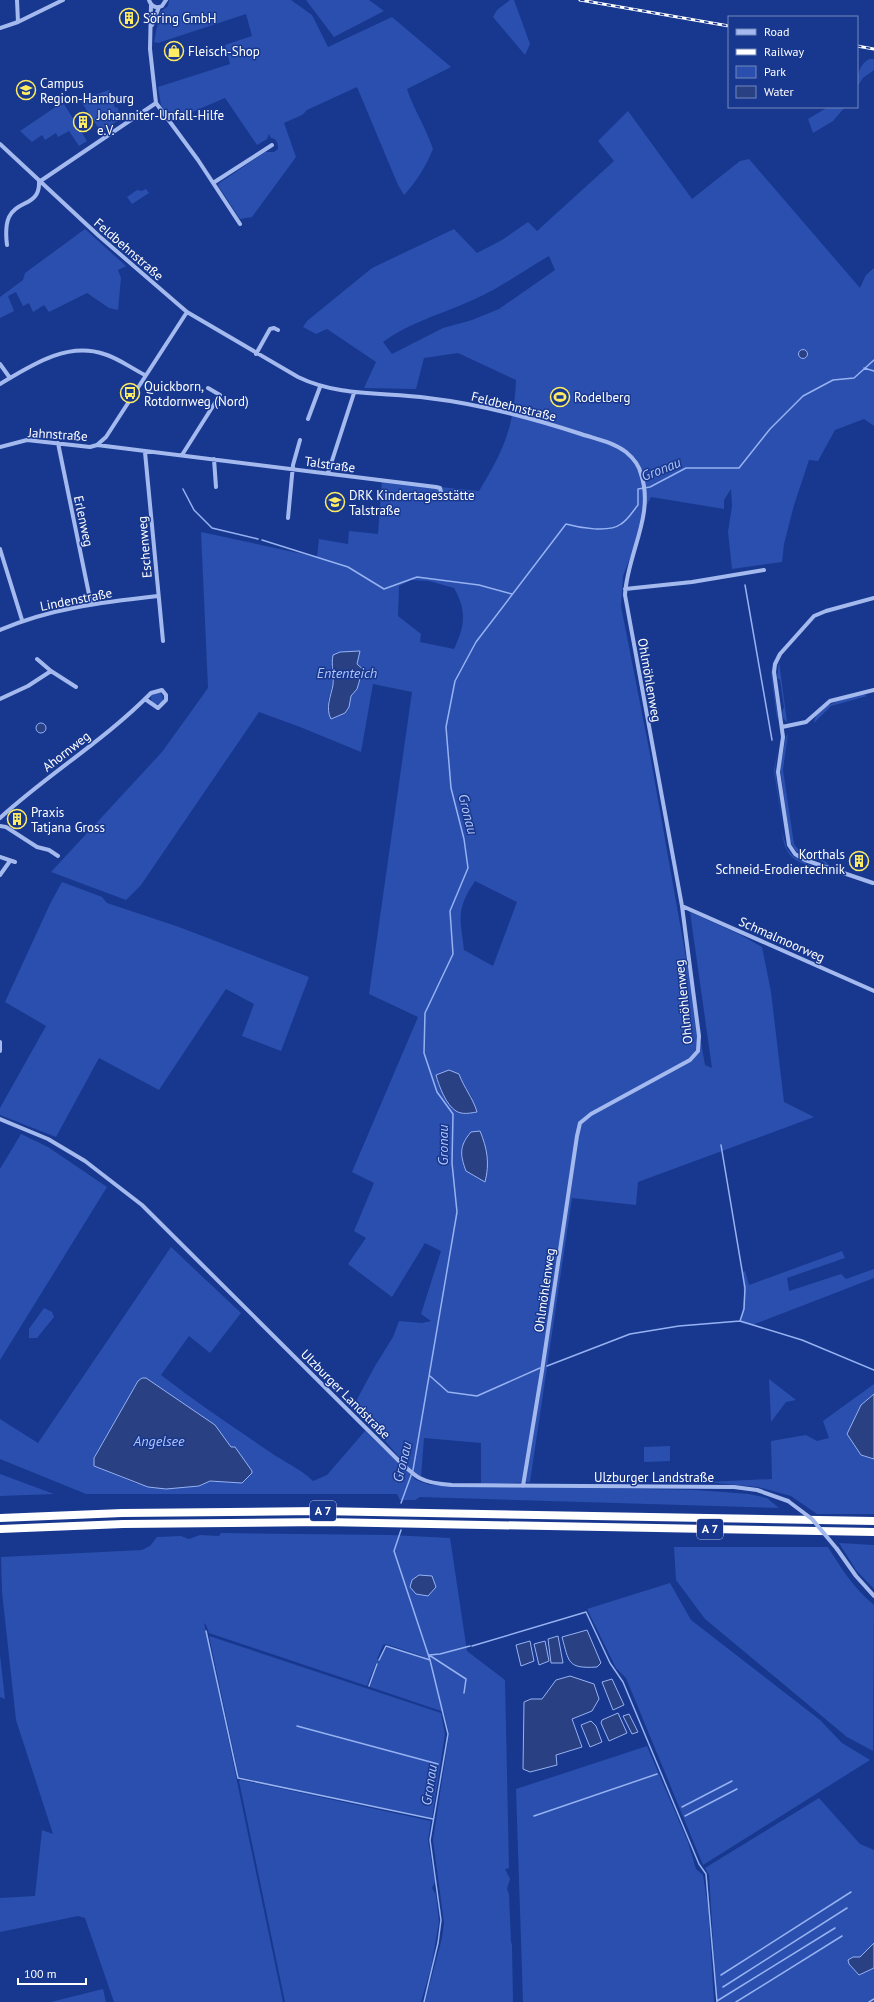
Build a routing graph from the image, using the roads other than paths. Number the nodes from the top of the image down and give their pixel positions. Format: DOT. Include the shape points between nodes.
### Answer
graph roads {
  1 [pos="17,0"];
  2 [pos="63,0"];
  3 [pos="149,0"];
  4 [pos="166,0"];
  5 [pos="151,5"];
  6 [pos="158,7"];
  7 [pos="18,22"];
  8 [pos="0,28"];
  9 [pos="150,30"];
  10 [pos="156,103"];
  11 [pos="0,144"];
  12 [pos="272,145"];
  13 [pos="39,182"];
  14 [pos="213,183"];
  15 [pos="240,224"];
  16 [pos="7,245"];
  17 [pos="187,312"];
  18 [pos="278,330"];
  19 [pos="256,354"];
  20 [pos="0,364"];
  21 [pos="145,375"];
  22 [pos="10,378"];
  23 [pos="0,384"];
  24 [pos="320,386"];
  25 [pos="208,388"];
  26 [pos="354,393"];
  27 [pos="308,419"];
  28 [pos="300,440"];
  29 [pos="58,443"];
  30 [pos="97,445"];
  31 [pos="0,447"];
  32 [pos="145,452"];
  33 [pos="182,455"];
  34 [pos="214,458"];
  35 [pos="292,469"];
  36 [pos="328,473"];
  37 [pos="216,487"];
  38 [pos="442,492"];
  39 [pos="288,518"];
  40 [pos="0,549"];
  41 [pos="764,570"];
  42 [pos="625,589"];
  43 [pos="158,596"];
  44 [pos="874,598"];
  45 [pos="91,604"];
  46 [pos="22,620"];
  47 [pos="0,630"];
  48 [pos="163,641"];
  49 [pos="37,659"];
  50 [pos="50,671"];
  51 [pos="76,687"];
  52 [pos="874,690"];
  53 [pos="145,699"];
  54 [pos="0,700"];
  55 [pos="782,727"];
  56 [pos="0,818"];
  57 [pos="0,826"];
  58 [pos="58,856"];
  59 [pos="0,857"];
  60 [pos="10,861"];
  61 [pos="15,862"];
  62 [pos="0,875"];
  63 [pos="874,878"];
  64 [pos="873,884"];
  65 [pos="682,906"];
  66 [pos="874,991"];
  67 [pos="0,1042"];
  68 [pos="0,1051"];
  69 [pos="0,1119"];
  70 [pos="523,1486"];
  71 [pos="0,1518"];
  72 [pos="874,1521"];
  73 [pos="0,1529"];
  74 [pos="874,1532"];
  75 [pos="874,1596"];
  1 -- 7 [label="street"];
  2 -- 7 [label="street"];
  3 -- 5 [label="street"];
  4 -- 6 [label="street"];
  5 -- 6 [label="street"];
  5 -- 9 [label="street"];
  6 -- 9 [label="street"];
  7 -- 8 [label="street"];
  9 -- 10 [label="street"];
  10 -- 13 [label="street"];
  10 -- 14 [label="street"];
  11 -- 13 [label="street, Feldbehnstraße"];
  12 -- 14 [label="street"];
  13 -- 16 [label="street" via="37,195 17,207 9,217"];
  13 -- 17 [label="street, Feldbehnstraße"];
  14 -- 15 [label="street"];
  17 -- 19 [label="street, Feldbehnstraße"];
  17 -- 21 [label="street, Jahnstraße"];
  18 -- 19 [label="street" via="270,329"];
  19 -- 24 [label="street, Feldbehnstraße"];
  20 -- 22 [label="street"];
  21 -- 22 [label="street" via="109,356 88,350 48,358"];
  21 -- 30 [label="street, Jahnstraße" via="106,437"];
  22 -- 23 [label="street"];
  24 -- 26 [label="street, Feldbehnstraße"];
  24 -- 27 [label="street"];
  25 -- 33 [label="street" via="220,395"];
  26 -- 36 [label="street"];
  26 -- 42 [label="street, Feldbehnstraße" via="447,400 551,424 605,442 625,452 641,473 644,490 643,519"];
  28 -- 35 [label="street"];
  29 -- 30 [label="street, Jahnstraße" via="85,447"];
  29 -- 31 [label="street, Jahnstraße" via="27,440"];
  29 -- 45 [label="street, Erlenweg"];
  30 -- 32 [label="street, Talstraße"];
  32 -- 33 [label="street, Talstraße"];
  32 -- 43 [label="street, Eschenweg"];
  33 -- 34 [label="street, Talstraße"];
  34 -- 35 [label="street, Talstraße"];
  34 -- 37 [label="street"];
  35 -- 36 [label="street, Talstraße"];
  35 -- 39 [label="street"];
  36 -- 38 [label="street, Talstraße" via="436,487"];
  40 -- 46 [label="street"];
  41 -- 42 [label="street" via="692,582"];
  42 -- 65 [label="street, Ohlmöhlenweg"];
  43 -- 45 [label="street, Lindenstraße"];
  43 -- 48 [label="street, Eschenweg"];
  44 -- 55 [label="street" via="814,616 780,654 774,672"];
  45 -- 46 [label="street, Lindenstraße"];
  46 -- 47 [label="street, Lindenstraße"];
  49 -- 50 [label="street"];
  50 -- 51 [label="street"];
  50 -- 54 [label="street"];
  52 -- 55 [label="street" via="830,701 806,722"];
  53 -- 53 [label="street, Ahornweg" via="158,708 166,700 166,695 162,690 156,691"];
  53 -- 56 [label="street, Ahornweg" via="81,753 26,794"];
  55 -- 64 [label="street" via="778,772 787,839 791,850 805,860"];
  57 -- 58 [label="street"];
  59 -- 60 [label="street"];
  60 -- 61 [label="street"];
  60 -- 62 [label="street"];
  63 -- 64 [label="street"];
  65 -- 66 [label="street, Schmalmoorweg"];
  65 -- 70 [label="street, Ohlmöhlenweg" via="698,1028 698,1051 690,1060 591,1114 580,1123"];
  67 -- 68 [label="street"];
  69 -- 70 [label="street, Ulzburger Landstraße" via="48,1139 85,1161 142,1205 418,1478 431,1484"];
  70 -- 75 [label="street, Ulzburger Landstraße, bridge" via="734,1487 758,1490 788,1502 812,1519"];
  71 -- 72 [label="highway, A 7" via="317,1511"];
  73 -- 74 [label="highway, A 7" via="123,1524 324,1522"];
}
